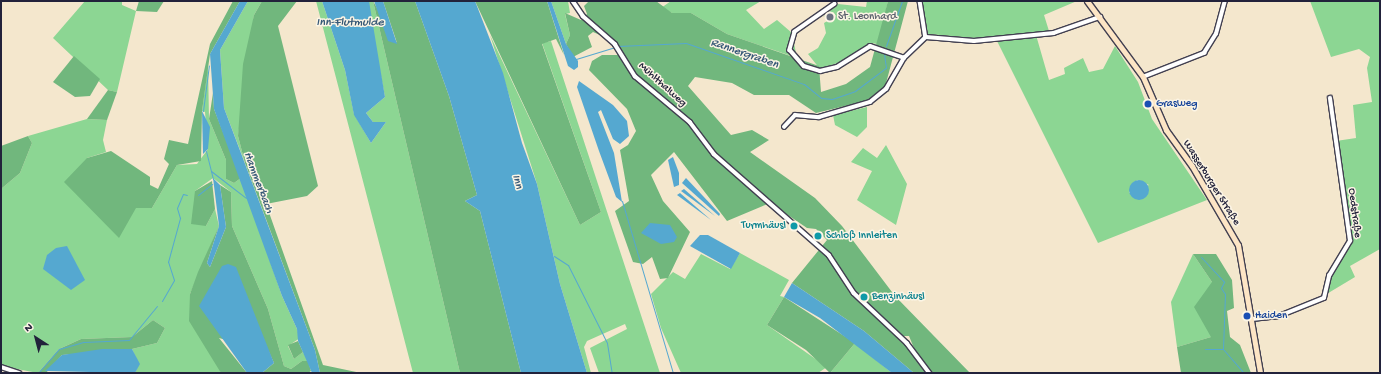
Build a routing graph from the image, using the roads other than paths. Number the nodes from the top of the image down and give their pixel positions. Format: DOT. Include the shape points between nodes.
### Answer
graph roads {
  1 [pos="573,1"];
  2 [pos="920,1"];
  3 [pos="1087,1"];
  4 [pos="1225,1"];
  5 [pos="835,4"];
  6 [pos="1100,17"];
  7 [pos="926,37"];
  8 [pos="904,58"];
  9 [pos="1143,77"];
  10 [pos="1330,98"];
  11 [pos="784,127"];
  12 [pos="1252,319"];
  13 [pos="1,367"];
  14 [pos="19,373"];
  15 [pos="930,373"];
  16 [pos="1260,373"];
  1 -- 15 [label="street, Mühlthalweg" via="583,16 616,45 635,76 690,122 714,154 744,177 775,209 795,222 829,255 854,293 907,343"];
  2 -- 7 [label="street"];
  3 -- 6 [label="main road, Wasserburger Straße"];
  4 -- 9 [label="street" via="1216,34 1204,53"];
  5 -- 8 [label="street" via="795,32 790,50 804,66 820,72 837,67 870,46"];
  6 -- 7 [label="street" via="1054,32 974,41"];
  6 -- 9 [label="main road, Wasserburger Straße"];
  7 -- 8 [label="street"];
  8 -- 11 [label="street" via="886,89 870,102 814,118 795,116"];
  9 -- 12 [label="main road, Wasserburger Straße" via="1166,130 1192,166 1238,245"];
  10 -- 12 [label="street, Oedstraße" via="1350,241 1329,276 1324,298 1280,316"];
  12 -- 16 [label="main road, Wasserburger Straße"];
  13 -- 14 [label="street"];
}
